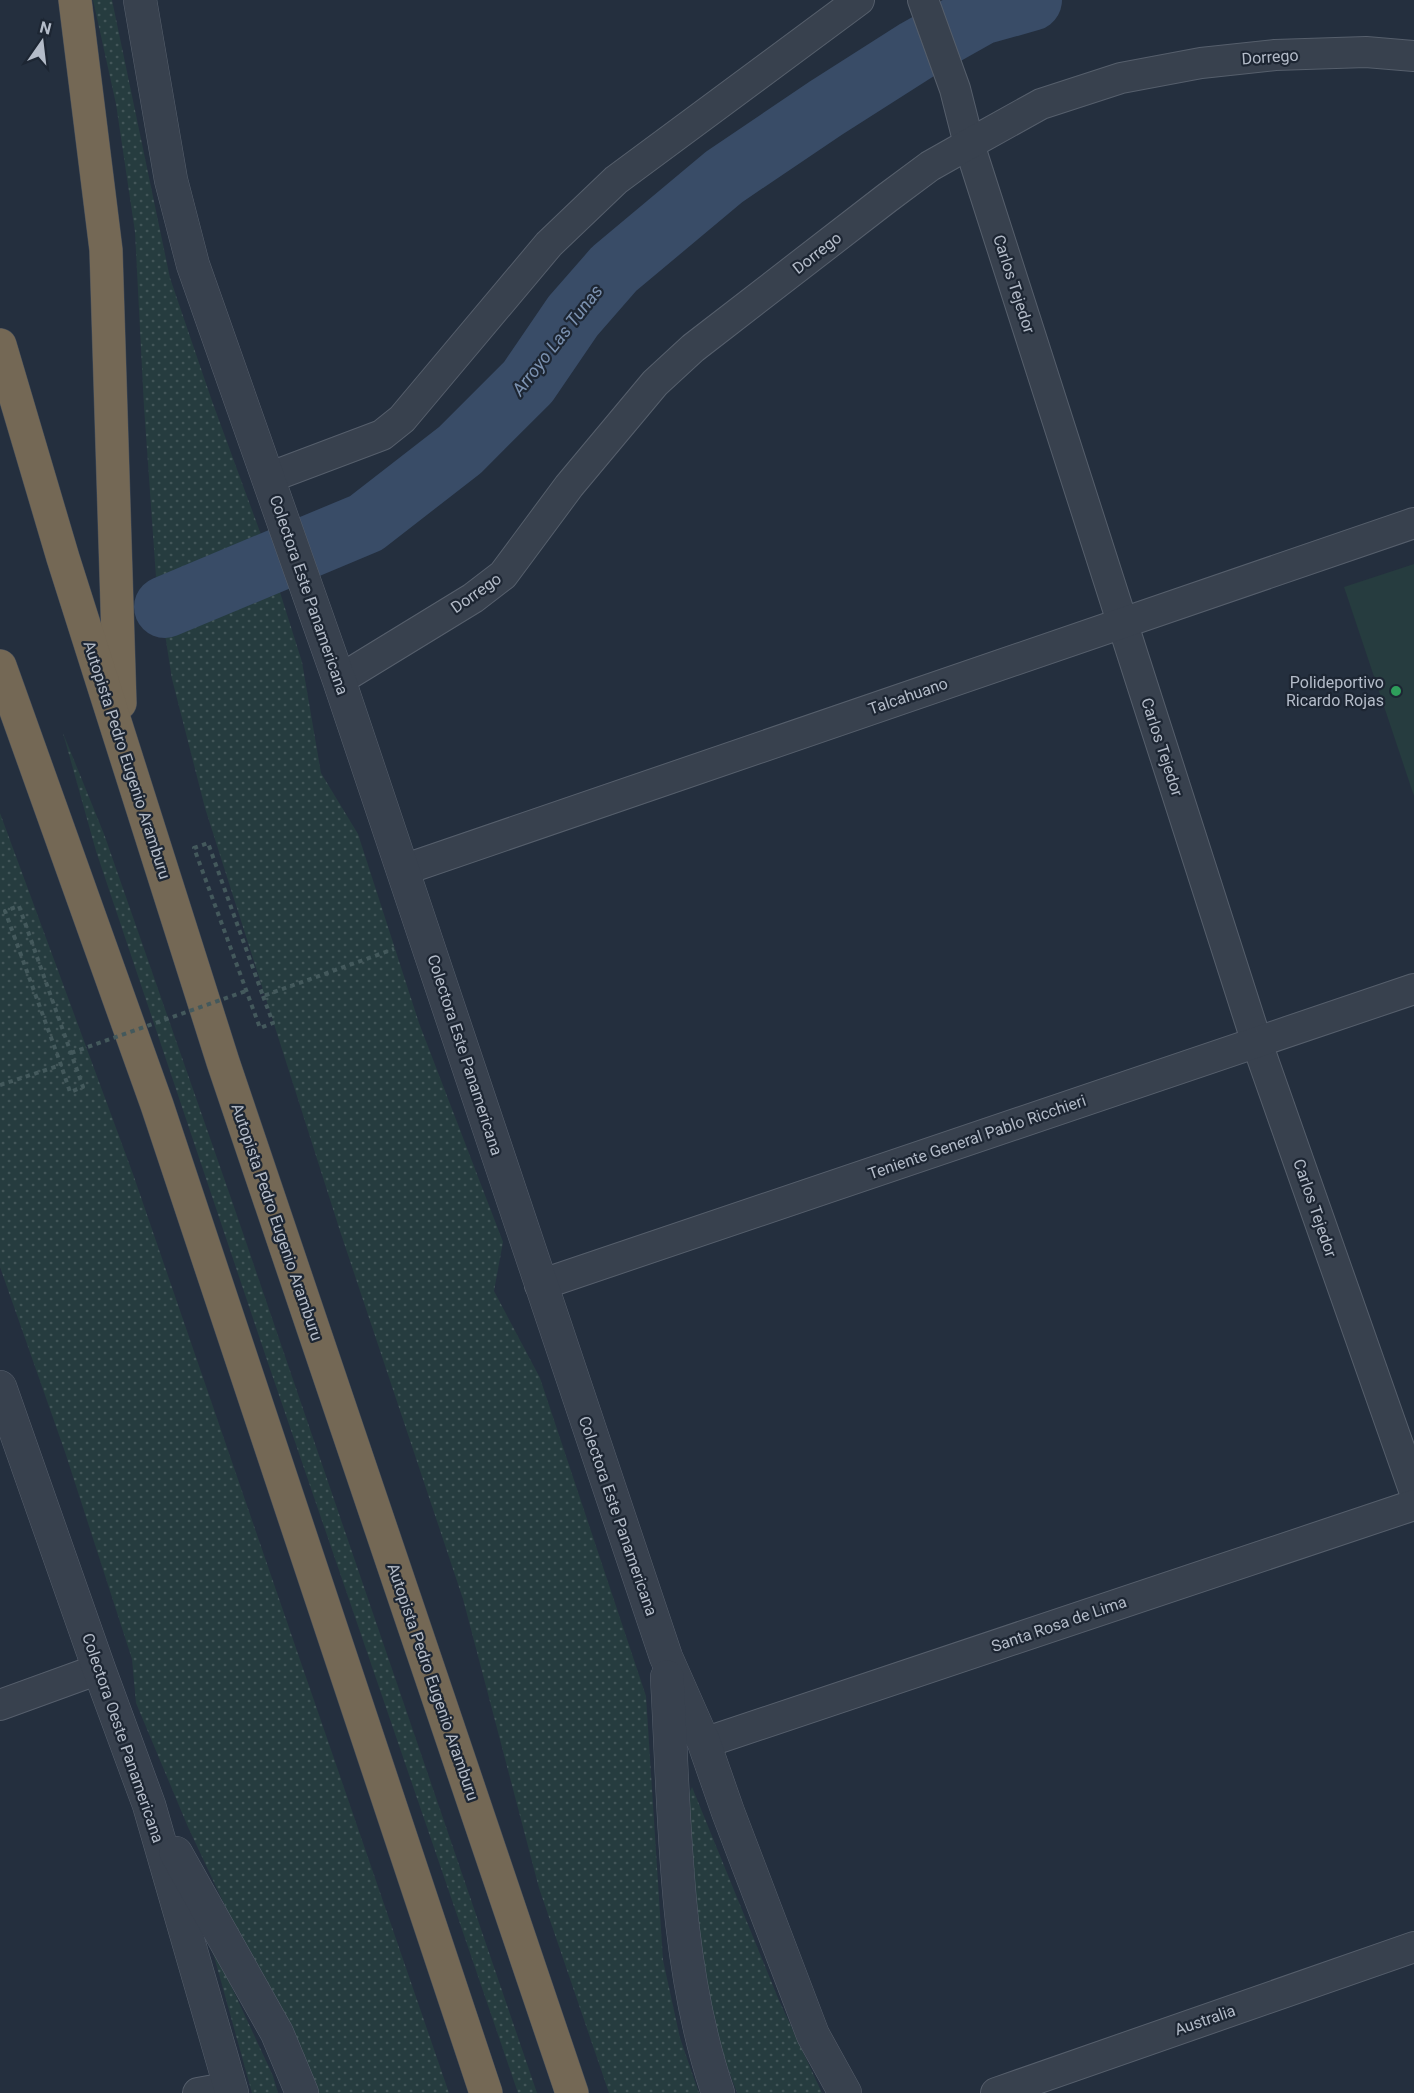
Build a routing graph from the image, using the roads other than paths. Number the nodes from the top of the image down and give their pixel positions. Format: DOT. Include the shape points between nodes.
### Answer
graph roads {
  1 [pos="75,0"];
  2 [pos="140,0"];
  3 [pos="859,0"];
  4 [pos="923,0"];
  5 [pos="1414,56"];
  6 [pos="969,144"];
  7 [pos="0,345"];
  8 [pos="268,478"];
  9 [pos="1414,523"];
  10 [pos="1122,622"];
  11 [pos="0,666"];
  12 [pos="339,680"];
  13 [pos="122,744"];
  14 [pos="403,870"];
  15 [pos="1414,989"];
  16 [pos="1257,1043"];
  17 [pos="540,1285"];
  18 [pos="0,1387"];
  19 [pos="1414,1490"];
  20 [pos="1414,1505"];
  21 [pos="666,1657"];
  22 [pos="99,1669"];
  23 [pos="0,1705"];
  24 [pos="704,1743"];
  25 [pos="149,1805"];
  26 [pos="1414,1947"];
  27 [pos="232,2090"];
  28 [pos="198,2093"];
  29 [pos="302,2093"];
  30 [pos="486,2093"];
  31 [pos="572,2093"];
  32 [pos="718,2093"];
  33 [pos="845,2093"];
  34 [pos="996,2093"];
  1 -- 13 [label="highway" via="106,250"];
  2 -- 8 [label="street, Colectora Este Panamericana" via="171,180 193,265"];
  3 -- 8 [label="street" via="616,180 549,244 402,419 382,435"];
  4 -- 6 [label="street, Carlos Tejedor" via="955,89"];
  5 -- 6 [label="street, Dorrego" via="1366,52 1275,55 1201,63 1121,78 1041,104"];
  6 -- 10 [label="street, Carlos Tejedor"];
  6 -- 12 [label="street, Dorrego" via="930,166 887,198 693,348 655,383 569,486 503,575 473,598"];
  7 -- 13 [label="highway, Autopista Pedro Eugenio Aramburu"];
  8 -- 12 [label="street, Colectora Este Panamericana"];
  9 -- 10 [label="street, Talcahuano"];
  10 -- 14 [label="street, Talcahuano"];
  10 -- 16 [label="street, Carlos Tejedor"];
  11 -- 30 [label="highway" via="157,1106"];
  12 -- 14 [label="street, Colectora Este Panamericana"];
  13 -- 31 [label="highway, Autopista Pedro Eugenio Aramburu" via="227,1074"];
  14 -- 17 [label="street, Colectora Este Panamericana"];
  15 -- 16 [label="street, Teniente General Pablo Ricchieri"];
  16 -- 17 [label="street, Teniente General Pablo Ricchieri"];
  16 -- 19 [label="street, Carlos Tejedor"];
  17 -- 21 [label="street, Colectora Este Panamericana"];
  18 -- 22 [label="street, Colectora Oeste Panamericana"];
  20 -- 24 [label="street, Santa Rosa de Lima"];
  21 -- 24 [label="street, Colectora Este Panamericana"];
  21 -- 32 [label="street" via="686,1959 697,2020"];
  22 -- 23 [label="street"];
  22 -- 25 [label="street, Colectora Oeste Panamericana"];
  24 -- 33 [label="street, Colectora Este Panamericana" via="813,2035"];
  25 -- 27 [label="street, Colectora Oeste Panamericana"];
  25 -- 29 [label="street" via="277,2033"];
  26 -- 34 [label="street, Australia"];
  27 -- 28 [label="street"];
}
